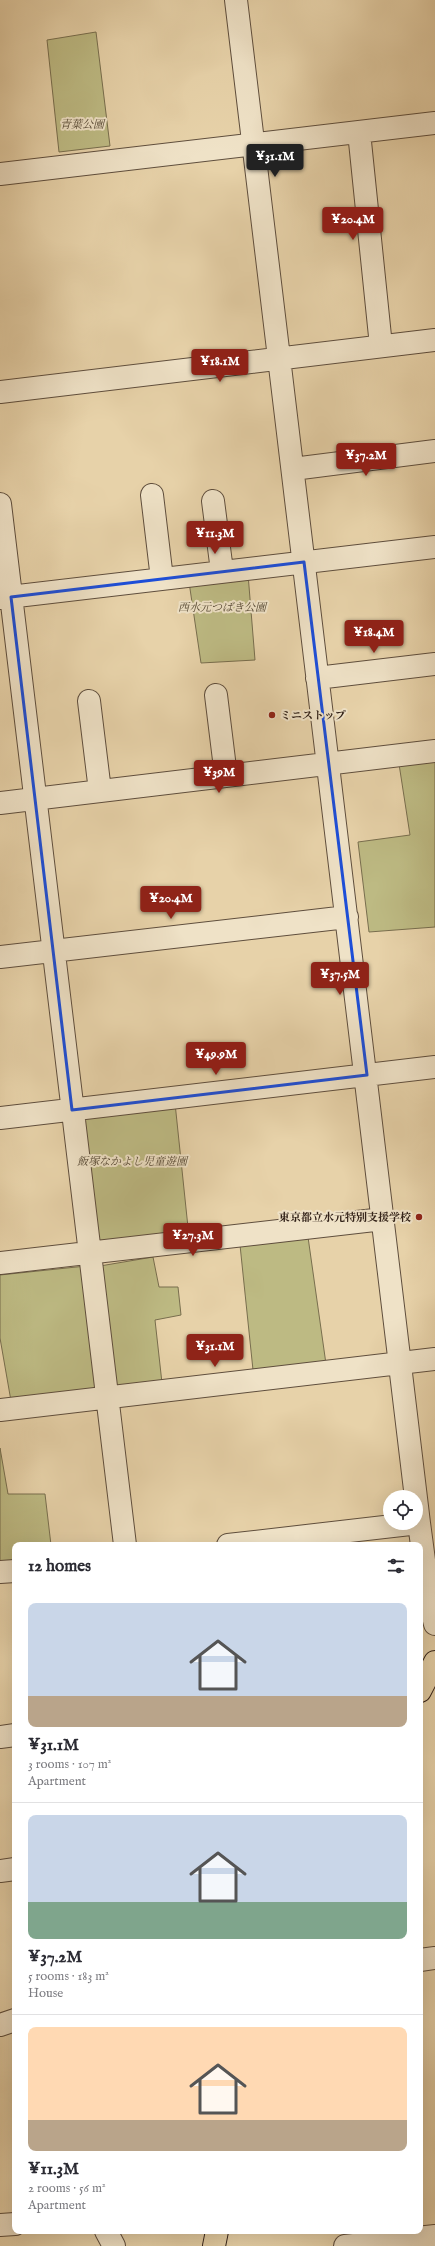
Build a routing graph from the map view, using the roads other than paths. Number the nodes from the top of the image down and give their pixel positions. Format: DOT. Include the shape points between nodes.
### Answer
graph roads {
  1 [pos="236,0"];
  2 [pos="435,122"];
  3 [pos="359,132"];
  4 [pos="253,143"];
  5 [pos="0,174"];
  6 [pos="435,340"];
  7 [pos="381,346"];
  8 [pos="280,359"];
  9 [pos="0,392"];
  10 [pos="435,451"];
  11 [pos="293,469"];
  12 [pos="152,495"];
  13 [pos="213,501"];
  14 [pos="0,504"];
  15 [pos="435,547"];
  16 [pos="304,562"];
  17 [pos="222,572"];
  18 [pos="162,578"];
  19 [pos="5,598"];
  20 [pos="435,664"];
  21 [pos="317,678"];
  22 [pos="216,695"];
  23 [pos="89,701"];
  24 [pos="435,751"];
  25 [pos="328,764"];
  26 [pos="226,776"];
  27 [pos="100,791"];
  28 [pos="34,799"];
  29 [pos="0,803"];
  30 [pos="347,917"];
  31 [pos="53,951"];
  32 [pos="0,957"];
  33 [pos="435,1067"];
  34 [pos="367,1075"];
  35 [pos="72,1110"];
  36 [pos="0,1118"];
  37 [pos="383,1219"];
  38 [pos="90,1252"];
  39 [pos="0,1263"];
  40 [pos="435,1359"];
  41 [pos="401,1363"];
  42 [pos="108,1397"];
  43 [pos="0,1410"];
  44 [pos="415,1490"];
  45 [pos="383,1527"];
  46 [pos="420,1530"];
  47 [pos="125,1542"];
  48 [pos="254,1542"];
  49 [pos="422,1542"];
  50 [pos="423,1553"];
  51 [pos="12,1570"];
  52 [pos="0,1572"];
  53 [pos="435,1624"];
  54 [pos="12,1735"];
  55 [pos="0,1736"];
  56 [pos="12,1869"];
  57 [pos="0,1871"];
  58 [pos="435,1958"];
  59 [pos="423,1960"];
  60 [pos="12,2021"];
  61 [pos="0,2025"];
  62 [pos="12,2224"];
  63 [pos="0,2225"];
  64 [pos="108,2234"];
  65 [pos="217,2234"];
  66 [pos="435,2236"];
  67 [pos="385,2239"];
  68 [pos="114,2246"];
  69 [pos="214,2246"];
  70 [pos="345,2246"];
  1 -- 4 [label="street"];
  2 -- 3 [label="street"];
  3 -- 4 [label="street"];
  3 -- 7 [label="street"];
  4 -- 5 [label="street"];
  4 -- 8 [label="street"];
  6 -- 7 [label="street"];
  7 -- 8 [label="street"];
  8 -- 9 [label="street"];
  8 -- 11 [label="street"];
  10 -- 11 [label="street"];
  11 -- 16 [label="street"];
  12 -- 18 [label="street"];
  13 -- 17 [label="street"];
  14 -- 19 [label="street"];
  15 -- 16 [label="street"];
  16 -- 17 [label="street"];
  16 -- 21 [label="street"];
  17 -- 18 [label="street"];
  18 -- 19 [label="street"];
  19 -- 28 [label="street"];
  20 -- 21 [label="street"];
  21 -- 25 [label="street"];
  22 -- 26 [label="street"];
  23 -- 27 [label="street"];
  24 -- 25 [label="street"];
  25 -- 26 [label="street"];
  25 -- 30 [label="street"];
  26 -- 27 [label="street"];
  27 -- 28 [label="street"];
  28 -- 29 [label="street"];
  28 -- 31 [label="street"];
  30 -- 31 [label="street"];
  30 -- 34 [label="street"];
  31 -- 32 [label="street"];
  31 -- 35 [label="street"];
  33 -- 34 [label="street"];
  34 -- 35 [label="street"];
  34 -- 37 [label="street"];
  35 -- 36 [label="street"];
  35 -- 38 [label="street"];
  37 -- 38 [label="street"];
  37 -- 41 [label="street"];
  38 -- 39 [label="street"];
  38 -- 42 [label="street"];
  40 -- 41 [label="street"];
  41 -- 42 [label="street"];
  41 -- 44 [label="street"];
  42 -- 43 [label="street"];
  42 -- 47 [label="street"];
  45 -- 48 [label="street"];
  46 -- 49 [label="street"];
  50 -- 53 [label="street"];
  51 -- 52 [label="street"];
  54 -- 55 [label="street"];
  56 -- 57 [label="street"];
  58 -- 59 [label="street"];
  60 -- 61 [label="street"];
  62 -- 63 [label="street"];
  64 -- 68 [label="street"];
  65 -- 69 [label="main road"];
  66 -- 67 [label="street"];
  67 -- 70 [label="street"];
}
